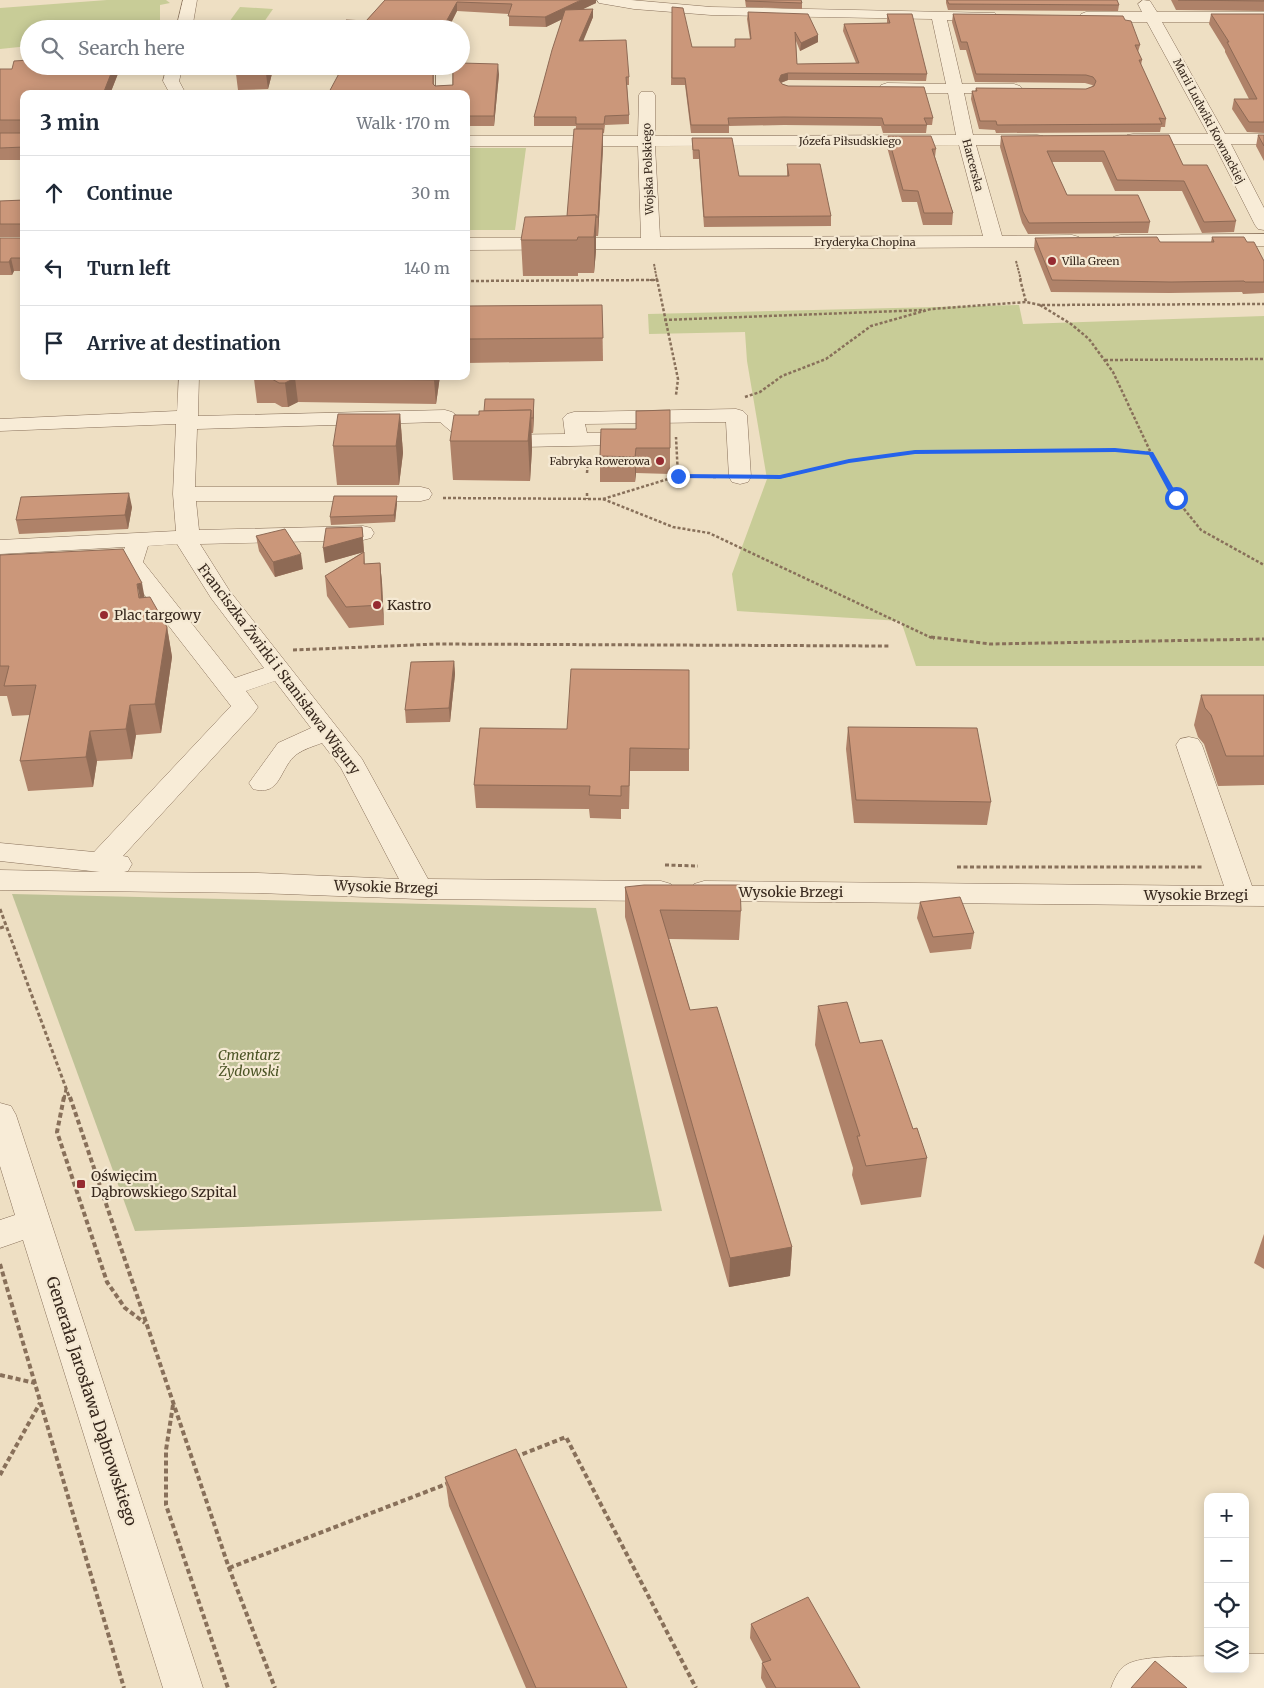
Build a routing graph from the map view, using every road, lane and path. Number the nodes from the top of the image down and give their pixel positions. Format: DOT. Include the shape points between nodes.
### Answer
graph roads {
  1 [pos="190,0"];
  2 [pos="604,0"];
  3 [pos="988,0"];
  4 [pos="1142,0"];
  5 [pos="939,16"];
  6 [pos="1068,17"];
  7 [pos="1264,17"];
  8 [pos="1154,18"];
  9 [pos="186,20"];
  10 [pos="173,75"];
  11 [pos="444,75"];
  12 [pos="866,88"];
  13 [pos="955,89"];
  14 [pos="176,90"];
  15 [pos="444,90"];
  16 [pos="1029,90"];
  17 [pos="648,95"];
  18 [pos="1219,138"];
  19 [pos="1264,138"];
  20 [pos="1112,139"];
  21 [pos="1054,140"];
  22 [pos="470,141"];
  23 [pos="646,141"];
  24 [pos="966,141"];
  25 [pos="1264,225"];
  26 [pos="1264,240"];
  27 [pos="1002,241"];
  28 [pos="470,244"];
  29 [pos="651,244"];
  30 [pos="656,280"];
  31 [pos="470,281"];
  32 [pos="1026,302"];
  33 [pos="1264,304"];
  34 [pos="1040,306"];
  35 [pos="931,309"];
  36 [pos="664,320"];
  37 [pos="1264,359"];
  38 [pos="1104,360"];
  39 [pos="189,380"];
  40 [pos="742,397"];
  41 [pos="673,416"];
  42 [pos="186,420"];
  43 [pos="0,425"];
  44 [pos="618,439"];
  45 [pos="577,440"];
  46 [pos="1151,453"];
  47 [pos="678,476"];
  48 [pos="740,477"];
  49 [pos="184,494"];
  50 [pos="421,494"];
  51 [pos="587,494"];
  52 [pos="587,498"];
  53 [pos="603,499"];
  54 [pos="363,533"];
  55 [pos="188,538"];
  56 [pos="139,540"];
  57 [pos="0,547"];
  58 [pos="1264,565"];
  59 [pos="1264,639"];
  60 [pos="890,646"];
  61 [pos="264,651"];
  62 [pos="280,670"];
  63 [pos="230,688"];
  64 [pos="326,730"];
  65 [pos="1189,745"];
  66 [pos="262,783"];
  67 [pos="0,852"];
  68 [pos="101,862"];
  69 [pos="0,880"];
  70 [pos="258,882"];
  71 [pos="419,889"];
  72 [pos="1252,896"];
  73 [pos="0,909"];
  74 [pos="6,926"];
  75 [pos="0,928"];
  76 [pos="66,1089"];
  77 [pos="0,1115"];
  78 [pos="34,1222"];
  79 [pos="0,1234"];
  80 [pos="0,1264"];
  81 [pos="146,1324"];
  82 [pos="0,1375"];
  83 [pos="35,1383"];
  84 [pos="40,1402"];
  85 [pos="173,1404"];
  86 [pos="512,1458"];
  87 [pos="0,1475"];
  88 [pos="457,1480"];
  89 [pos="229,1568"];
  90 [pos="1264,1673"];
  91 [pos="124,1688"];
  92 [pos="183,1688"];
  93 [pos="228,1688"];
  94 [pos="275,1688"];
  95 [pos="696,1688"];
  96 [pos="1131,1688"];
  1 -- 9 [label="street"];
  2 -- 5 [label="street" via="634,6 711,11"];
  3 -- 5 [label="street" via="998,16"];
  4 -- 8 [label="street, Marii Ludwiki Kownackiej"];
  5 -- 13 [label="street, Harcerska"];
  6 -- 8 [label="street"];
  7 -- 8 [label="street"];
  8 -- 18 [label="street, Marii Ludwiki Kownackiej"];
  10 -- 14 [label="street" via="171,81"];
  11 -- 15 [label="street"];
  12 -- 13 [label="street"];
  13 -- 16 [label="street"];
  13 -- 24 [label="street, Harcerska"];
  17 -- 23 [label="street, Wojska Polskiego"];
  18 -- 19 [label="street"];
  18 -- 20 [label="street"];
  18 -- 25 [label="street, Marii Ludwiki Kownackiej"];
  21 -- 24 [label="street, Józefa Piłsudskiego"];
  22 -- 23 [label="street, Józefa Piłsudskiego"];
  23 -- 24 [label="street, Józefa Piłsudskiego"];
  23 -- 29 [label="street, Wojska Polskiego"];
  24 -- 27 [label="street, Harcerska"];
  26 -- 27 [label="street, Fryderyka Chopina"];
  27 -- 29 [label="street, Fryderyka Chopina"];
  27 -- 32 [label="path"];
  28 -- 29 [label="street, Fryderyka Chopina"];
  29 -- 30 [label="path"];
  30 -- 31 [label="path"];
  30 -- 36 [label="path"];
  32 -- 34 [label="path"];
  32 -- 35 [label="path"];
  33 -- 34 [label="path"];
  34 -- 38 [label="path" via="1089,339"];
  35 -- 36 [label="path"];
  35 -- 40 [label="path" via="871,326 826,359 782,376 760,392"];
  36 -- 41 [label="path" via="678,379"];
  37 -- 38 [label="path"];
  38 -- 46 [label="path" via="1113,372"];
  39 -- 42 [label="street, Franciszka Żwirki i Stanisława Wigury"];
  41 -- 45 [label="street" via="574,418"];
  41 -- 48 [label="street" via="736,415"];
  42 -- 43 [label="street"];
  42 -- 45 [label="street" via="445,416 477,442"];
  42 -- 49 [label="street, Franciszka Żwirki i Stanisława Wigury"];
  44 -- 45 [label="street"];
  46 -- 48 [label="path" via="1115,450 915,452 849,461 780,477"];
  46 -- 58 [label="path" via="1176,498 1201,530"];
  47 -- 48 [label="path"];
  49 -- 50 [label="street"];
  49 -- 55 [label="street, Franciszka Żwirki i Stanisława Wigury"];
  51 -- 52 [label="path"];
  53 -- 59 [label="path" via="673,527 709,533 936,639 990,644"];
  54 -- 55 [label="street"];
  55 -- 56 [label="street"];
  55 -- 61 [label="street, Franciszka Żwirki i Stanisława Wigury" via="189,546 219,592"];
  56 -- 57 [label="street"];
  56 -- 63 [label="street" via="131,562"];
  60 -- 61 [label="path" via="438,644"];
  61 -- 62 [label="street, Franciszka Żwirki i Stanisława Wigury"];
  62 -- 63 [label="street"];
  62 -- 64 [label="street, Franciszka Żwirki i Stanisława Wigury"];
  63 -- 68 [label="street" via="245,707"];
  64 -- 66 [label="street" via="287,749"];
  64 -- 71 [label="street, Franciszka Żwirki i Stanisława Wigury" via="353,764"];
  65 -- 72 [label="street"];
  67 -- 68 [label="street, Wysokie Brzegi"];
  68 -- 70 [label="street, Wysokie Brzegi"];
  69 -- 70 [label="street, Wysokie Brzegi"];
  70 -- 71 [label="street, Wysokie Brzegi"];
  71 -- 72 [label="street, Wysokie Brzegi"];
  73 -- 74 [label="path"];
  74 -- 75 [label="path"];
  74 -- 76 [label="path"];
  76 -- 81 [label="path"];
  76 -- 81 [label="path" via="57,1132 107,1282 125,1308"];
  77 -- 78 [label="street, Generała Jarosława Dąbrowskiego"];
  78 -- 79 [label="street"];
  78 -- 92 [label="street, Generała Jarosława Dąbrowskiego"];
  80 -- 83 [label="path"];
  81 -- 85 [label="path"];
  82 -- 83 [label="path"];
  83 -- 84 [label="path"];
  84 -- 87 [label="path"];
  84 -- 91 [label="path"];
  85 -- 89 [label="path"];
  85 -- 93 [label="path" via="166,1450 166,1505"];
  86 -- 95 [label="path" via="566,1437"];
  88 -- 89 [label="path"];
  89 -- 94 [label="path"];
  90 -- 96 [label="street" via="1139,1679"];
}
